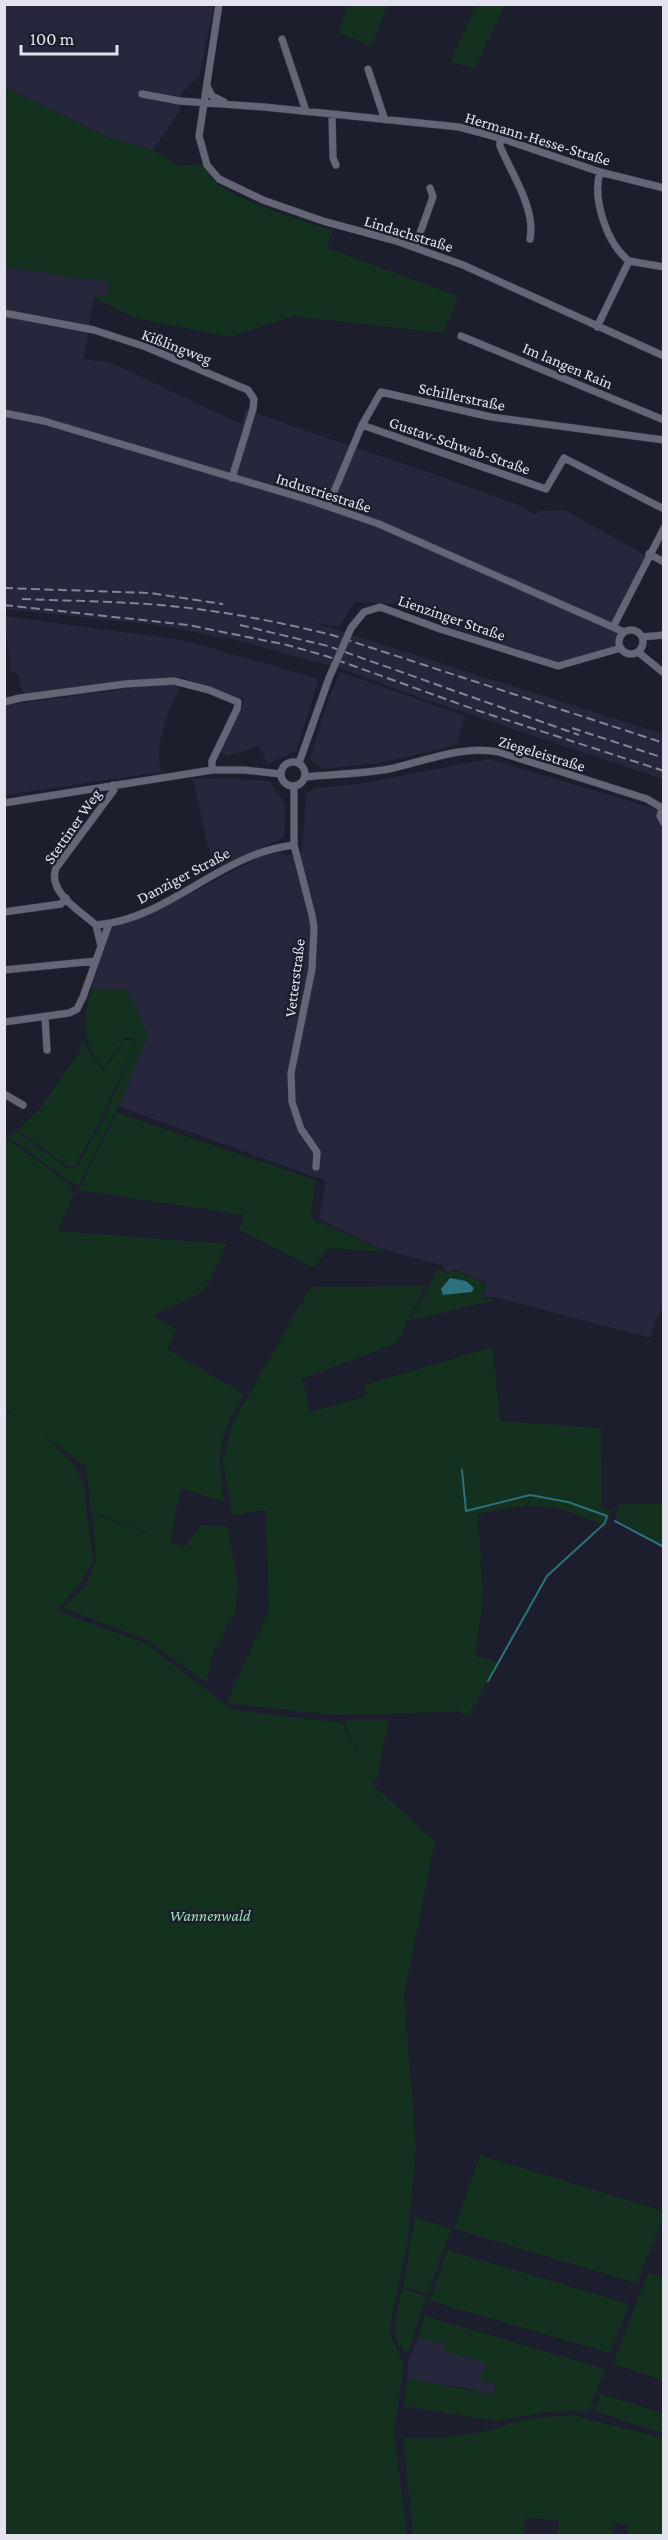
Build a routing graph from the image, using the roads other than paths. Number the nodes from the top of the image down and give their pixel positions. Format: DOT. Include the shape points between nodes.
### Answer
graph roads {
  1 [pos="219,4"];
  2 [pos="282,39"];
  3 [pos="368,69"];
  4 [pos="207,84"];
  5 [pos="142,94"];
  6 [pos="180,101"];
  7 [pos="204,102"];
  8 [pos="232,104"];
  9 [pos="306,111"];
  10 [pos="332,115"];
  11 [pos="385,120"];
  12 [pos="200,125"];
  13 [pos="500,138"];
  14 [pos="336,165"];
  15 [pos="600,172"];
  16 [pos="430,188"];
  17 [pos="663,188"];
  18 [pos="530,239"];
  19 [pos="416,248"];
  20 [pos="629,261"];
  21 [pos="663,267"];
  22 [pos="4,313"];
  23 [pos="597,327"];
  24 [pos="461,336"];
  25 [pos="663,356"];
  26 [pos="4,413"];
  27 [pos="663,420"];
  28 [pos="362,425"];
  29 [pos="663,440"];
  30 [pos="232,478"];
  31 [pos="328,506"];
  32 [pos="663,509"];
  33 [pos="663,528"];
  34 [pos="650,554"];
  35 [pos="663,562"];
  36 [pos="613,627"];
  37 [pos="624,632"];
  38 [pos="663,635"];
  39 [pos="642,637"];
  40 [pos="621,648"];
  41 [pos="638,652"];
  42 [pos="663,674"];
  43 [pos="4,702"];
  44 [pos="299,763"];
  45 [pos="212,770"];
  46 [pos="281,774"];
  47 [pos="305,777"];
  48 [pos="113,785"];
  49 [pos="294,786"];
  50 [pos="4,803"];
  51 [pos="662,807"];
  52 [pos="663,823"];
  53 [pos="294,845"];
  54 [pos="66,898"];
  55 [pos="4,912"];
  56 [pos="109,924"];
  57 [pos="96,925"];
  58 [pos="101,947"];
  59 [pos="96,961"];
  60 [pos="4,970"];
  61 [pos="45,1017"];
  62 [pos="4,1022"];
  63 [pos="47,1050"];
  64 [pos="4,1094"];
  65 [pos="23,1105"];
  66 [pos="316,1167"];
  1 -- 4 [label="street"];
  2 -- 9 [label="street"];
  3 -- 11 [label="street"];
  4 -- 6 [label="street" via="197,97"];
  4 -- 7 [label="street"];
  4 -- 8 [label="street, Hermann-Hesse-Straße" via="212,96"];
  5 -- 6 [label="street, Hermann-Hesse-Straße"];
  6 -- 7 [label="street, Hermann-Hesse-Straße"];
  6 -- 12 [label="street" via="196,107"];
  7 -- 8 [label="street, Hermann-Hesse-Straße"];
  7 -- 12 [label="street, Lindachstraße"];
  8 -- 9 [label="street, Hermann-Hesse-Straße"];
  8 -- 12 [label="street" via="209,109"];
  9 -- 10 [label="street, Hermann-Hesse-Straße"];
  10 -- 11 [label="street, Hermann-Hesse-Straße"];
  10 -- 14 [label="street"];
  11 -- 13 [label="street, Hermann-Hesse-Straße" via="459,128"];
  12 -- 19 [label="street, Lindachstraße" via="200,147 207,165 228,184 323,221"];
  13 -- 15 [label="street, Hermann-Hesse-Straße"];
  13 -- 18 [label="street" via="529,215"];
  15 -- 17 [label="street, Hermann-Hesse-Straße"];
  15 -- 20 [label="street" via="597,181 603,215 620,254"];
  16 -- 19 [label="street" via="433,197"];
  19 -- 23 [label="street, Lindachstraße" via="474,270"];
  20 -- 21 [label="street"];
  20 -- 23 [label="street"];
  22 -- 30 [label="street, Kißlingweg" via="94,330 146,347 248,390 254,399 253,408"];
  23 -- 25 [label="street, Lindachstraße"];
  24 -- 27 [label="street, Im langen Rain"];
  26 -- 30 [label="street, Industriestraße" via="45,421"];
  28 -- 29 [label="street, Schillerstraße" via="382,392 491,417"];
  28 -- 31 [label="street, Schillerstraße"];
  28 -- 32 [label="street, Gustav-Schwab-Straße" via="546,489 564,458"];
  30 -- 31 [label="street, Industriestraße"];
  31 -- 36 [label="street, Industriestraße" via="379,524"];
  33 -- 34 [label="street"];
  34 -- 35 [label="street"];
  34 -- 36 [label="street"];
  36 -- 37 [label="street, Industriestraße"];
  37 -- 39 [label="street" via="634,630"];
  37 -- 40 [label="street" via="619,641"];
  38 -- 39 [label="street"];
  39 -- 41 [label="street"];
  40 -- 41 [label="street" via="631,654"];
  40 -- 44 [label="street, Lienzinger Straße, bridge" via="558,666 380,607 364,612 351,628 329,678"];
  41 -- 42 [label="street"];
  43 -- 45 [label="street" via="125,684 186,682 238,702 212,761"];
  44 -- 46 [label="street" via="287,764"];
  44 -- 47 [label="street" via="305,769"];
  45 -- 46 [label="street"];
  45 -- 48 [label="street"];
  46 -- 49 [label="street" via="284,782"];
  47 -- 49 [label="street"];
  47 -- 51 [label="street, Ziegeleistraße" via="389,769 455,751 484,749"];
  48 -- 50 [label="street"];
  48 -- 54 [label="street, Stettiner Weg" via="114,790 56,868 55,886"];
  49 -- 53 [label="street, Vetterstraße"];
  51 -- 52 [label="street, Ziegeleistraße"];
  53 -- 56 [label="street, Danziger Straße" via="252,854 179,895"];
  53 -- 66 [label="street, Vetterstraße" via="314,928 312,969 291,1073 292,1102 301,1129 317,1152"];
  54 -- 55 [label="street" via="62,904"];
  54 -- 57 [label="street, Stettiner Weg"];
  56 -- 57 [label="street"];
  56 -- 58 [label="street"];
  57 -- 58 [label="street"];
  58 -- 59 [label="street"];
  59 -- 60 [label="street"];
  59 -- 61 [label="street" via="77,1009"];
  61 -- 62 [label="street"];
  61 -- 63 [label="street"];
  64 -- 65 [label="street"];
}
